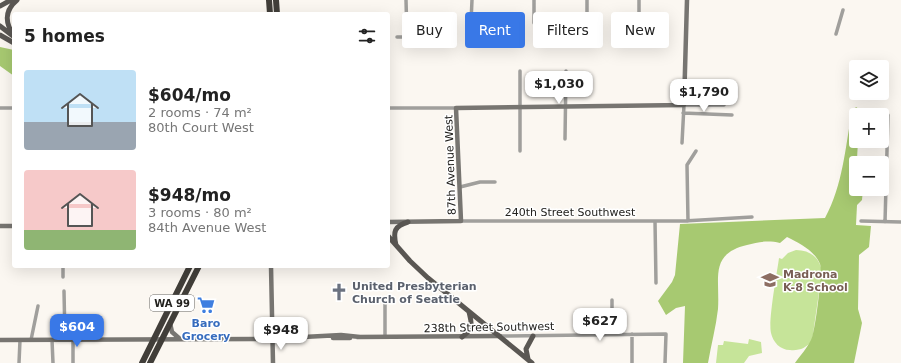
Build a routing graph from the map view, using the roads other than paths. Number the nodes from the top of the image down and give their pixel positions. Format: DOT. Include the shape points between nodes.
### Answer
graph roads {
  1 [pos="11,0"];
  2 [pos="17,0"];
  3 [pos="269,0"];
  4 [pos="276,0"];
  5 [pos="406,0"];
  6 [pos="472,0"];
  7 [pos="534,0"];
  8 [pos="587,0"];
  9 [pos="639,0"];
  10 [pos="686,0"];
  11 [pos="0,6"];
  12 [pos="843,10"];
  13 [pos="270,12"];
  14 [pos="277,12"];
  15 [pos="406,12"];
  16 [pos="471,12"];
  17 [pos="534,12"];
  18 [pos="587,12"];
  19 [pos="639,12"];
  20 [pos="0,26"];
  21 [pos="12,33"];
  22 [pos="836,34"];
  23 [pos="0,35"];
  24 [pos="12,35"];
  25 [pos="398,37"];
  26 [pos="402,37"];
  27 [pos="12,42"];
  28 [pos="566,70"];
  29 [pos="520,71"];
  30 [pos="684,105"];
  31 [pos="724,105"];
  32 [pos="567,107"];
  33 [pos="0,108"];
  34 [pos="12,108"];
  35 [pos="390,108"];
  36 [pos="456,108"];
  37 [pos="520,108"];
  38 [pos="683,113"];
  39 [pos="732,115"];
  40 [pos="566,139"];
  41 [pos="682,143"];
  42 [pos="887,148"];
  43 [pos="520,151"];
  44 [pos="696,151"];
  45 [pos="495,182"];
  46 [pos="460,187"];
  47 [pos="752,217"];
  48 [pos="461,221"];
  49 [pos="655,221"];
  50 [pos="688,221"];
  51 [pos="861,221"];
  52 [pos="390,222"];
  53 [pos="408,222"];
  54 [pos="885,222"];
  55 [pos="901,222"];
  56 [pos="0,226"];
  57 [pos="12,226"];
  58 [pos="390,238"];
  59 [pos="396,246"];
  60 [pos="63,268"];
  61 [pos="189,268"];
  62 [pos="198,268"];
  63 [pos="271,268"];
  64 [pos="63,277"];
  65 [pos="656,283"];
  66 [pos="64,291"];
  67 [pos="612,300"];
  68 [pos="385,302"];
  69 [pos="38,306"];
  70 [pos="469,312"];
  71 [pos="170,322"];
  72 [pos="612,334"];
  73 [pos="632,334"];
  74 [pos="500,336"];
  75 [pos="533,336"];
  76 [pos="385,337"];
  77 [pos="462,337"];
  78 [pos="182,339"];
  79 [pos="272,339"];
  80 [pos="0,340"];
  81 [pos="20,340"];
  82 [pos="31,340"];
  83 [pos="52,340"];
  84 [pos="65,340"];
  85 [pos="73,340"];
  86 [pos="154,340"];
  87 [pos="161,340"];
  88 [pos="530,361"];
  89 [pos="19,363"];
  90 [pos="52,363"];
  91 [pos="73,363"];
  92 [pos="142,363"];
  93 [pos="150,363"];
  94 [pos="273,363"];
  95 [pos="632,363"];
  96 [pos="665,363"];
  1 -- 11 [label="main road"];
  2 -- 21 [label="main road" via="6,17"];
  3 -- 13 [label="highway"];
  4 -- 14 [label="highway"];
  5 -- 15 [label="street"];
  6 -- 16 [label="street"];
  7 -- 17 [label="street"];
  8 -- 18 [label="street"];
  9 -- 19 [label="street"];
  10 -- 30 [label="street"];
  12 -- 22 [label="street"];
  20 -- 24 [label="main road"];
  23 -- 27 [label="main road"];
  25 -- 26 [label="street"];
  28 -- 32 [label="street"];
  29 -- 37 [label="street"];
  30 -- 31 [label="street"];
  30 -- 32 [label="street"];
  30 -- 38 [label="street"];
  32 -- 37 [label="street"];
  32 -- 40 [label="street"];
  33 -- 34 [label="street"];
  35 -- 36 [label="street"];
  36 -- 37 [label="street"];
  36 -- 46 [label="street, 87th Avenue West"];
  37 -- 43 [label="street"];
  38 -- 39 [label="street"];
  38 -- 41 [label="street"];
  42 -- 54 [label="street"];
  44 -- 50 [label="street" via="687,165"];
  45 -- 46 [label="street" via="480,182"];
  46 -- 48 [label="street, 87th Avenue West"];
  47 -- 50 [label="street, 240th Street Southwest"];
  48 -- 49 [label="street, 240th Street Southwest"];
  48 -- 53 [label="street, 240th Street Southwest"];
  49 -- 50 [label="street, 240th Street Southwest"];
  49 -- 65 [label="street"];
  51 -- 54 [label="street"];
  52 -- 53 [label="street, 240th Street Southwest"];
  53 -- 59 [label="main road" via="400,224 395,229"];
  54 -- 55 [label="street"];
  56 -- 57 [label="street"];
  58 -- 59 [label="main road"];
  59 -- 70 [label="main road" via="417,268"];
  60 -- 64 [label="street"];
  61 -- 86 [label="highway, WA 99"];
  62 -- 71 [label="highway, WA 99"];
  63 -- 79 [label="street"];
  66 -- 84 [label="street"];
  67 -- 72 [label="street"];
  68 -- 76 [label="street"];
  69 -- 82 [label="street"];
  70 -- 74 [label="main road"];
  70 -- 77 [label="main road" via="472,325"];
  71 -- 78 [label="street" via="172,332"];
  71 -- 87 [label="highway, WA 99"];
  72 -- 73 [label="street, 238th Street Southwest"];
  72 -- 75 [label="street, 238th Street Southwest"];
  73 -- 95 [label="street"];
  73 -- 96 [label="street, 238th Street Southwest" via="666,334"];
  74 -- 75 [label="street, 238th Street Southwest"];
  74 -- 77 [label="street, 238th Street Southwest"];
  74 -- 88 [label="main road"];
  75 -- 88 [label="main road" via="526,349"];
  76 -- 77 [label="street, 238th Street Southwest"];
  76 -- 79 [label="street, 238th Street Southwest"];
  78 -- 79 [label="street, 238th Street Southwest"];
  78 -- 87 [label="street, 238th Street Southwest"];
  79 -- 94 [label="street"];
  80 -- 81 [label="street, 238th Street Southwest"];
  81 -- 82 [label="street, 238th Street Southwest"];
  81 -- 89 [label="street"];
  82 -- 83 [label="street, 238th Street Southwest"];
  83 -- 84 [label="street, 238th Street Southwest"];
  83 -- 90 [label="street"];
  84 -- 85 [label="street, 238th Street Southwest"];
  85 -- 86 [label="street, 238th Street Southwest"];
  85 -- 91 [label="street"];
  86 -- 87 [label="street, 238th Street Southwest"];
  86 -- 92 [label="highway, WA 99"];
  87 -- 93 [label="highway, WA 99"];
}
